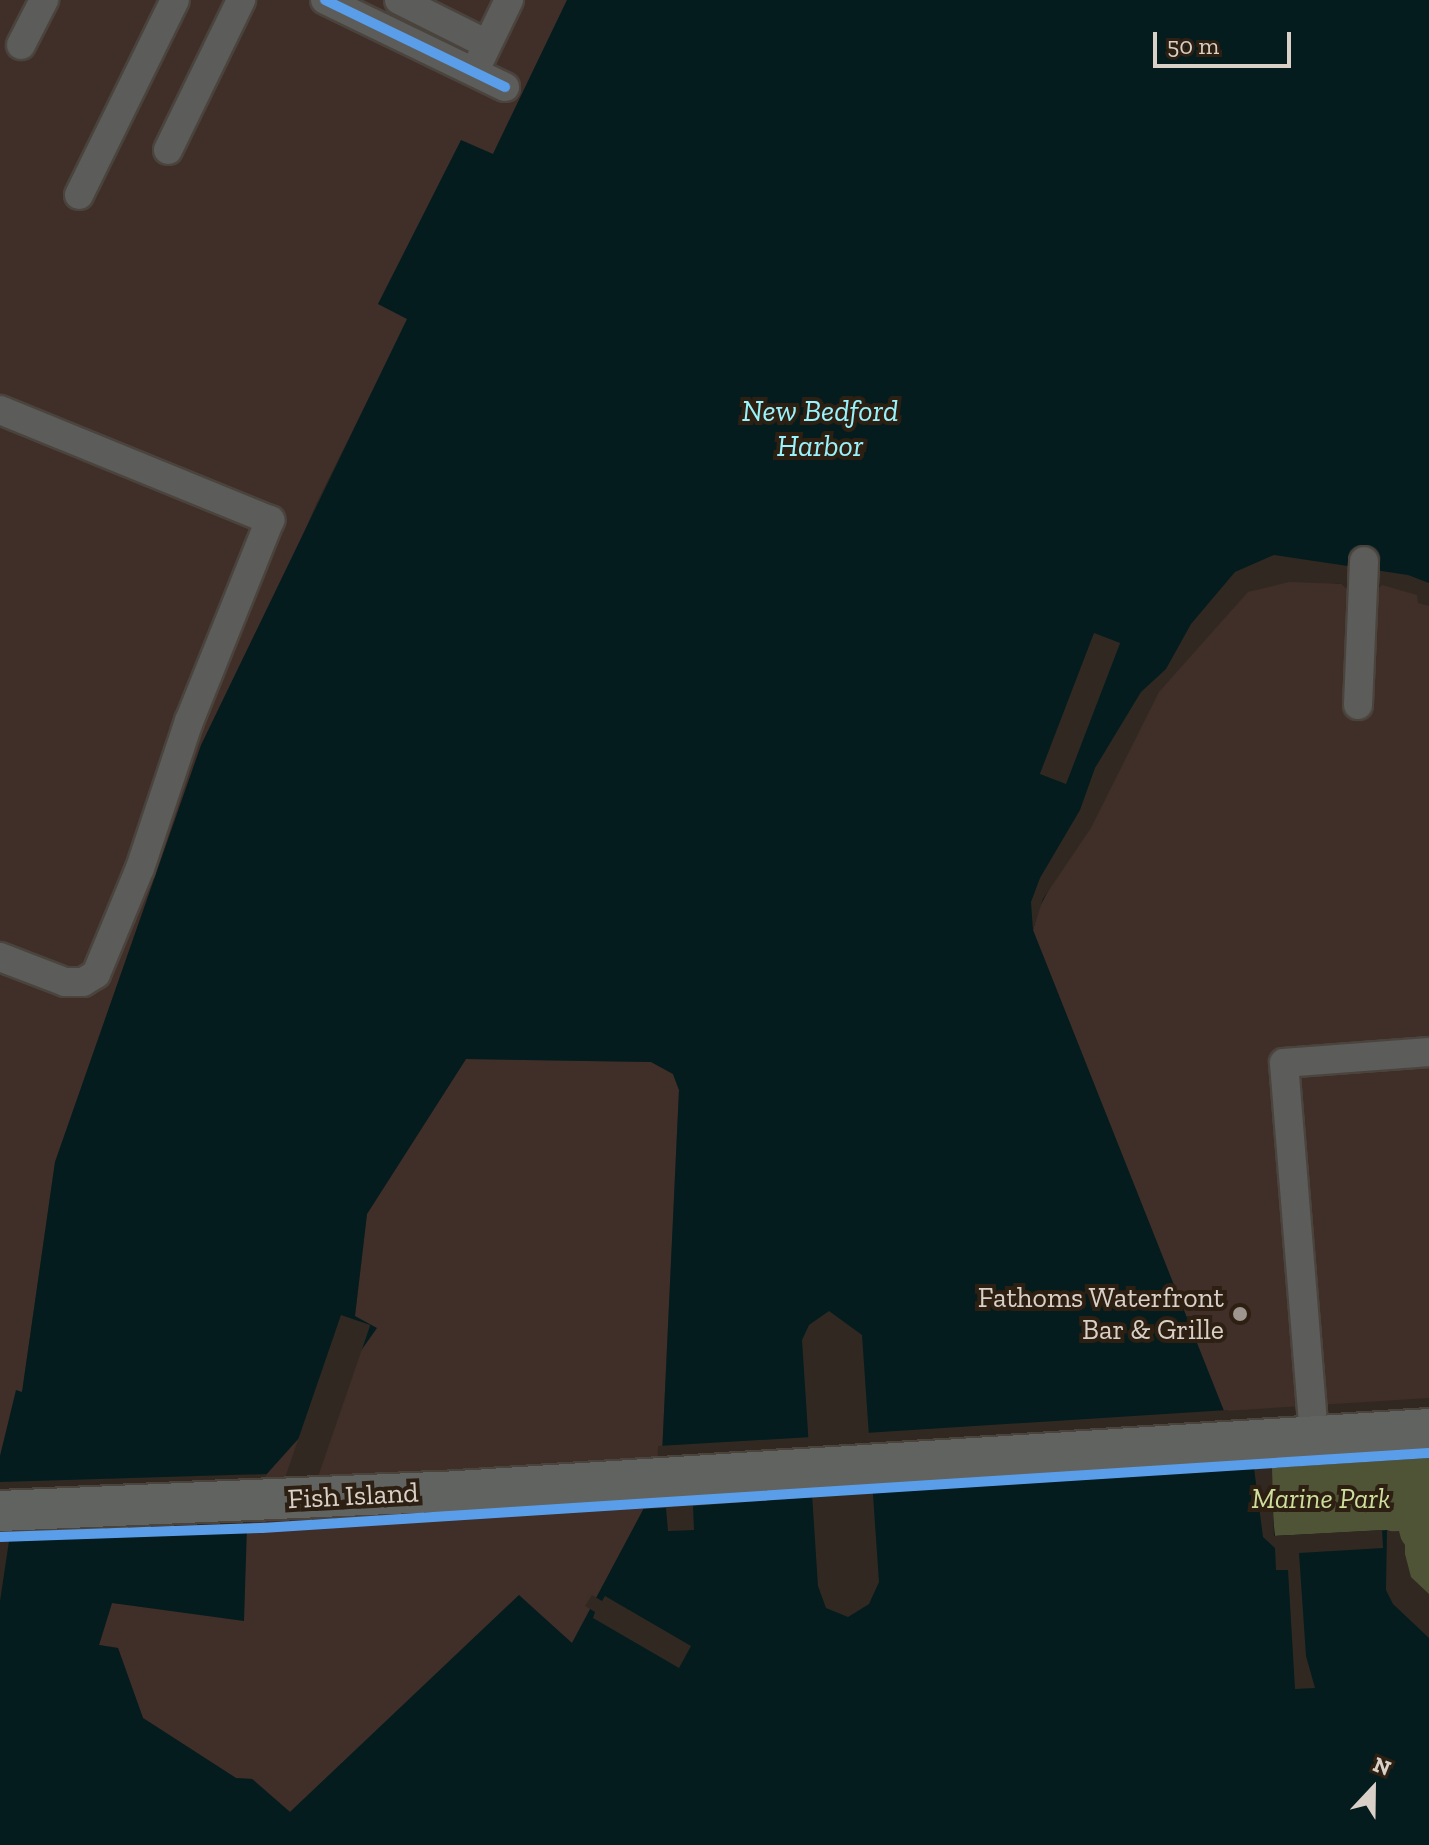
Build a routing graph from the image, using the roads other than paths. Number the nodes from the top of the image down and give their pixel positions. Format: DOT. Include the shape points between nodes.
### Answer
graph roads {
  1 [pos="44,0"];
  2 [pos="175,0"];
  3 [pos="241,0"];
  4 [pos="325,0"];
  5 [pos="399,0"];
  6 [pos="509,0"];
  7 [pos="383,13"];
  8 [pos="487,44"];
  9 [pos="21,45"];
  10 [pos="474,72"];
  11 [pos="505,87"];
  12 [pos="168,150"];
  13 [pos="79,195"];
  14 [pos="0,410"];
  15 [pos="1364,561"];
  16 [pos="1358,705"];
  17 [pos="0,957"];
  18 [pos="1429,1052"];
  19 [pos="1429,1429"];
  20 [pos="1309,1436"];
  21 [pos="0,1511"];
  1 -- 9 [label="street"];
  2 -- 13 [label="street"];
  3 -- 12 [label="street"];
  4 -- 7 [label="street"];
  5 -- 8 [label="street"];
  6 -- 8 [label="street"];
  7 -- 10 [label="street"];
  8 -- 10 [label="street"];
  10 -- 11 [label="street"];
  14 -- 17 [label="street" via="270,520 96,974 83,982 65,982"];
  15 -- 16 [label="street"];
  18 -- 20 [label="street" via="1284,1063"];
  19 -- 20 [label="highway, Fish Island"];
  20 -- 21 [label="highway, Fish Island" via="442,1492"];
}
